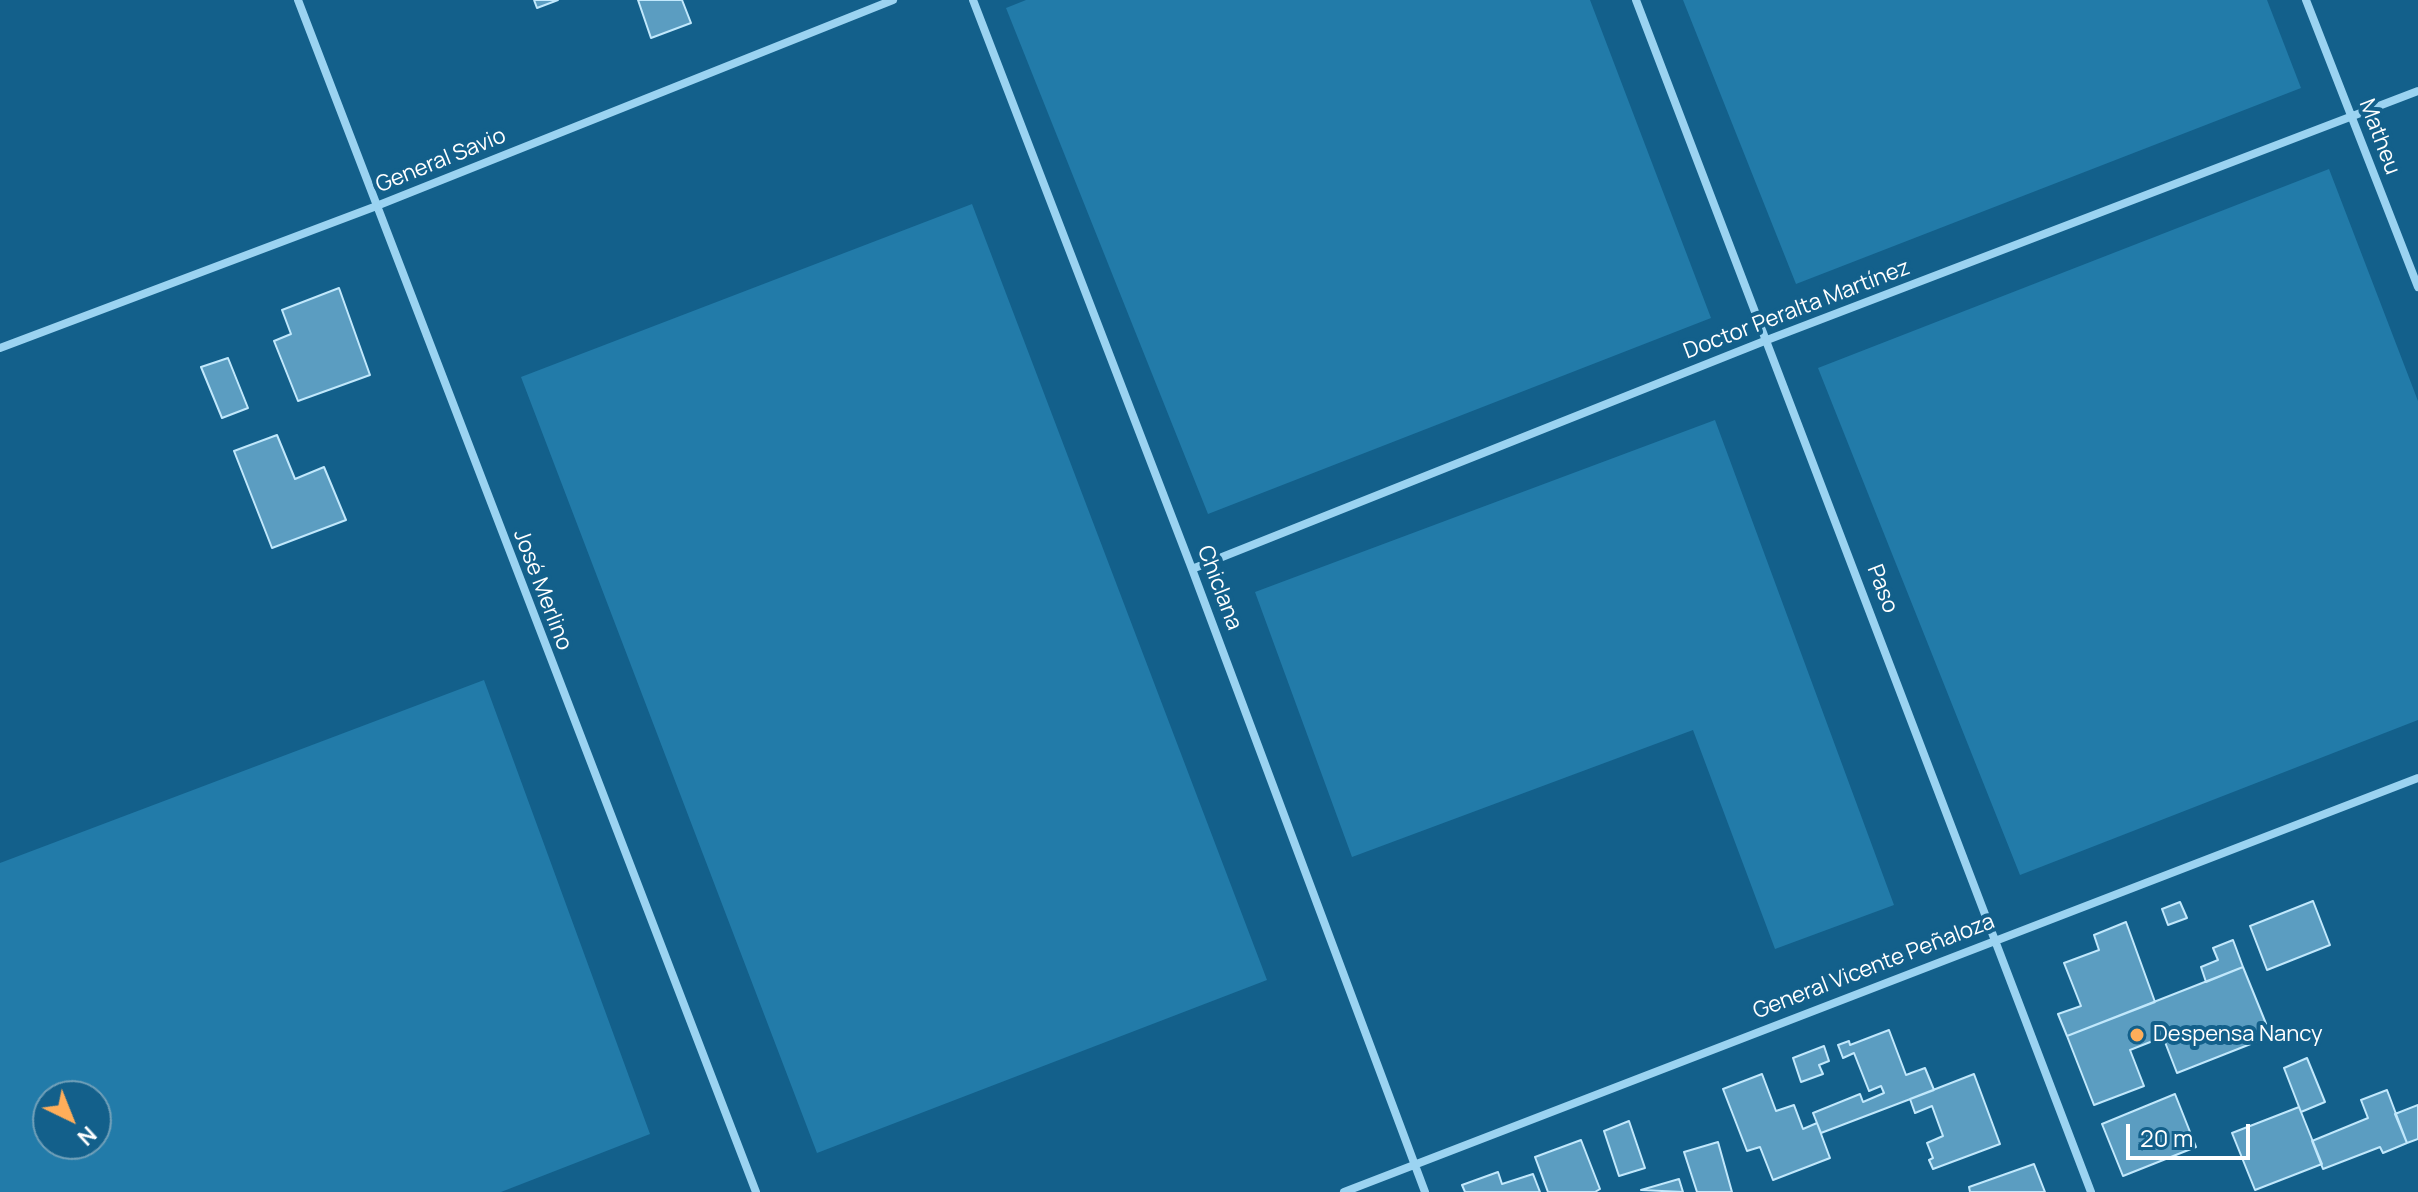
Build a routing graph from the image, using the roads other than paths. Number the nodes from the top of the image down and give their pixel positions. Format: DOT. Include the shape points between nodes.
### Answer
graph roads {
  1 [pos="298,0"];
  2 [pos="893,0"];
  3 [pos="973,0"];
  4 [pos="1636,0"];
  5 [pos="2306,0"];
  6 [pos="2418,91"];
  7 [pos="2353,117"];
  8 [pos="374,207"];
  9 [pos="2418,287"];
  10 [pos="1767,340"];
  11 [pos="0,348"];
  12 [pos="1192,569"];
  13 [pos="2418,778"];
  14 [pos="1996,938"];
  15 [pos="1415,1165"];
  16 [pos="756,1192"];
  17 [pos="1344,1192"];
  18 [pos="1425,1192"];
  19 [pos="2091,1192"];
  1 -- 8 [label="street, José Merlino"];
  2 -- 8 [label="street, General Savio"];
  3 -- 12 [label="street, Chiclana"];
  4 -- 10 [label="street, Paso"];
  5 -- 7 [label="street, Matheu"];
  6 -- 7 [label="street, Doctor Peralta Martínez"];
  7 -- 9 [label="street, Matheu"];
  7 -- 10 [label="street, Doctor Peralta Martínez"];
  8 -- 11 [label="street, General Savio"];
  8 -- 16 [label="street, José Merlino"];
  10 -- 12 [label="street, Doctor Peralta Martínez"];
  10 -- 14 [label="street, Paso"];
  12 -- 15 [label="street, Chiclana"];
  13 -- 14 [label="street, General Vicente Peñaloza"];
  14 -- 15 [label="street, General Vicente Peñaloza"];
  14 -- 19 [label="street, Paso"];
  15 -- 17 [label="street, General Vicente Peñaloza"];
  15 -- 18 [label="street, Chiclana"];
}
